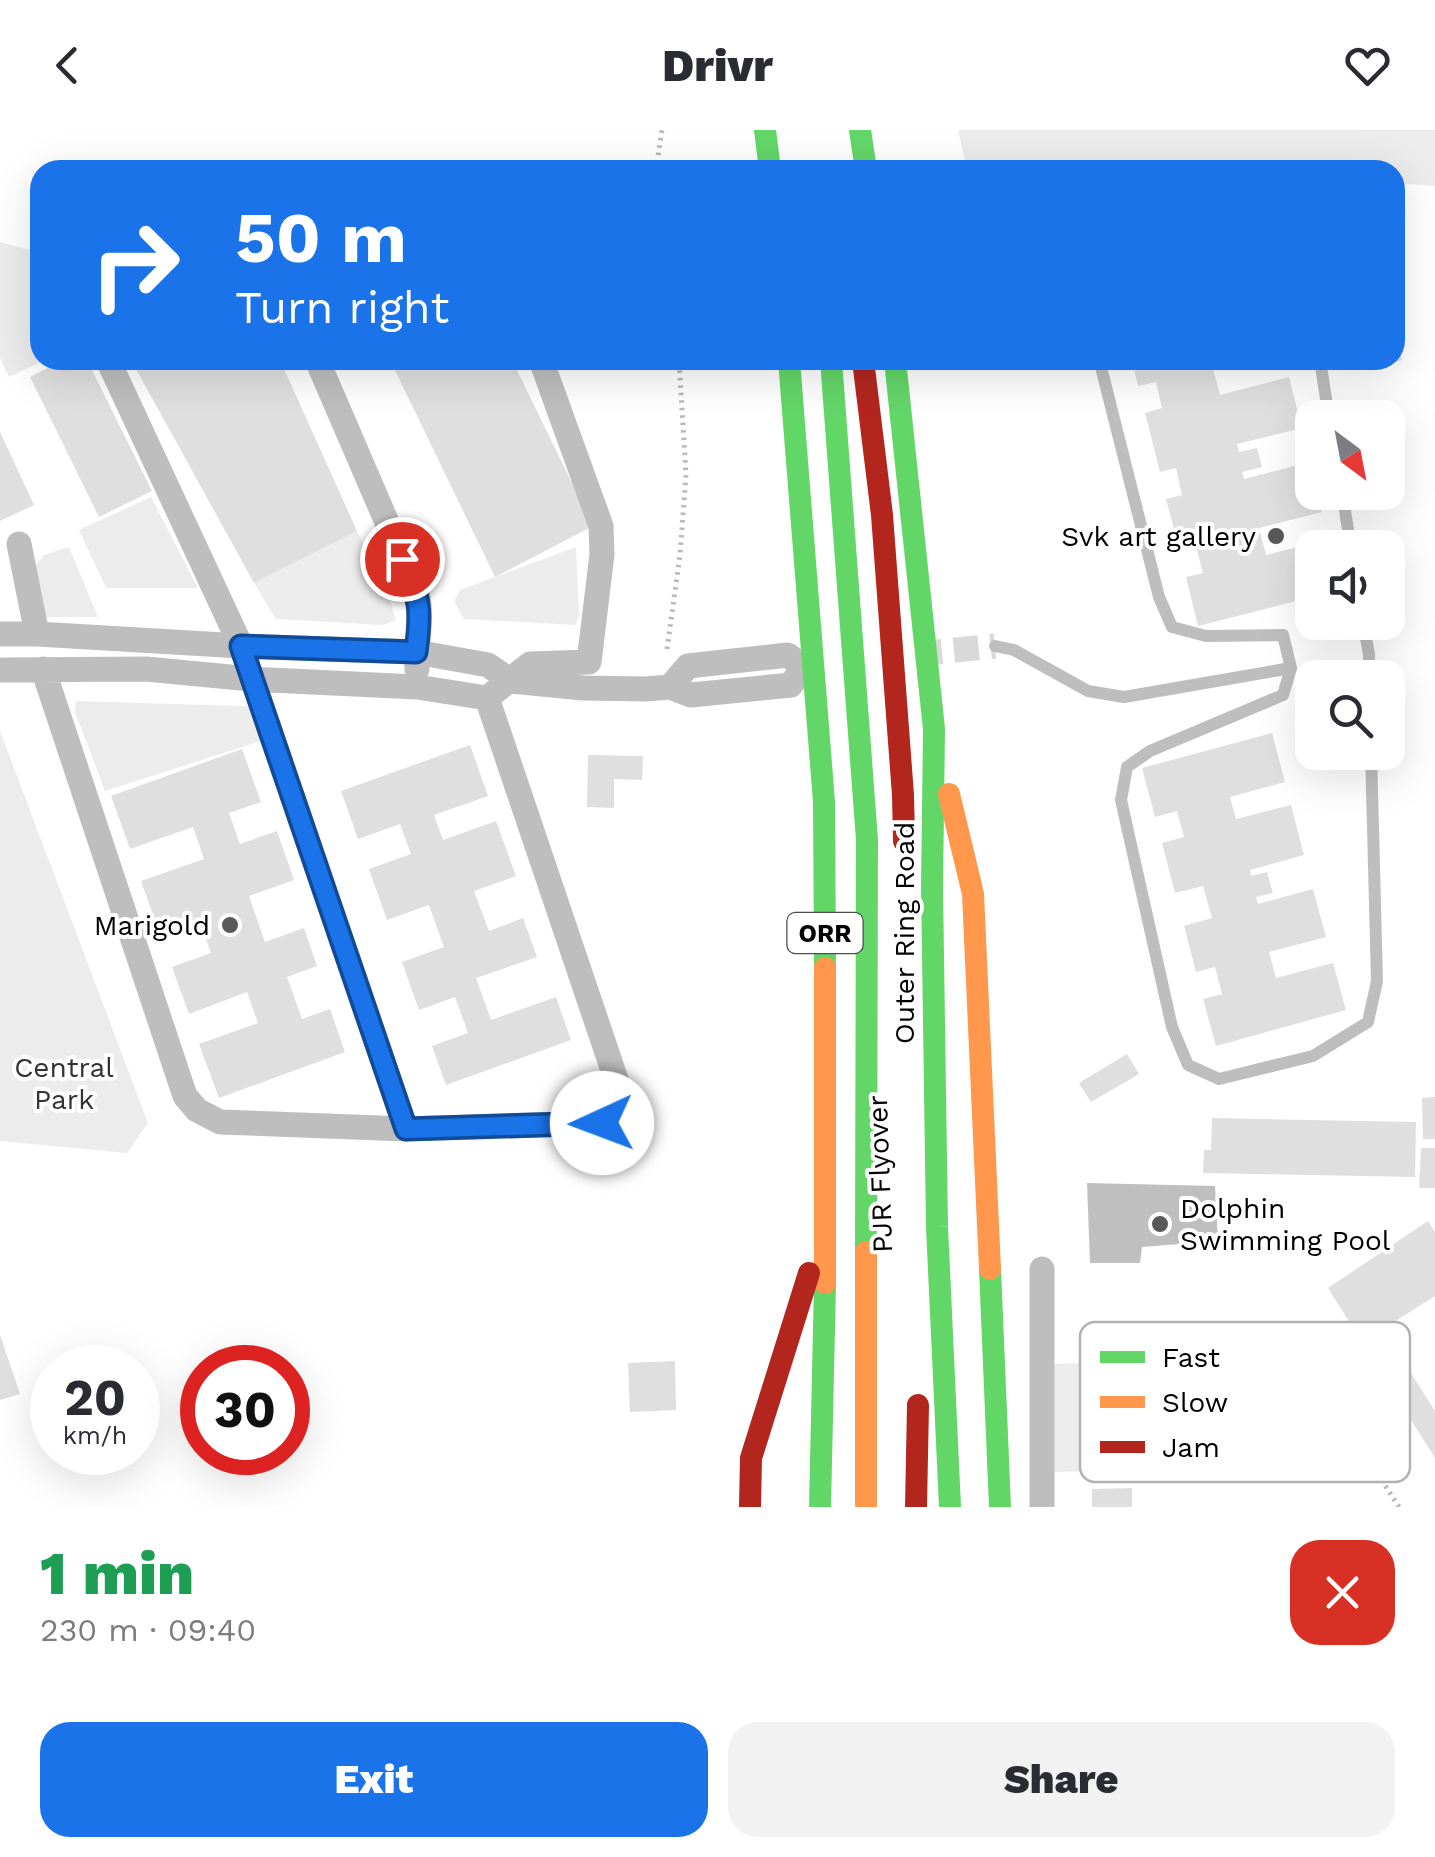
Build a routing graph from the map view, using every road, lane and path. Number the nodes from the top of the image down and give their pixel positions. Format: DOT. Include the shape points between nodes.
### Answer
graph roads {
  1 [pos="662,130"];
  2 [pos="861,131"];
  3 [pos="658,160"];
  4 [pos="865,160"];
  5 [pos="113,370"];
  6 [pos="321,370"];
  7 [pos="545,370"];
  8 [pos="680,370"];
  9 [pos="790,370"];
  10 [pos="832,370"];
  11 [pos="864,370"];
  12 [pos="895,370"];
  13 [pos="1102,370"];
  14 [pos="1322,370"];
  15 [pos="1326,400"];
  16 [pos="19,544"];
  17 [pos="0,634"];
  18 [pos="37,634"];
  19 [pos="241,646"];
  20 [pos="995,646"];
  21 [pos="416,652"];
  22 [pos="1291,668"];
  23 [pos="0,670"];
  24 [pos="43,670"];
  25 [pos="251,679"];
  26 [pos="511,681"];
  27 [pos="417,686"];
  28 [pos="670,687"];
  29 [pos="487,698"];
  30 [pos="934,729"];
  31 [pos="1371,770"];
  32 [pos="904,854"];
  33 [pos="406,1129"];
  34 [pos="826,1216"];
  35 [pos="1042,1269"];
  36 [pos="918,1380"];
  37 [pos="1383,1482"];
  38 [pos="750,1507"];
  39 [pos="820,1507"];
  40 [pos="866,1507"];
  41 [pos="916,1507"];
  42 [pos="950,1507"];
  43 [pos="1000,1507"];
  44 [pos="1042,1507"];
  45 [pos="1400,1507"];
  1 -- 3 [label="path"];
  2 -- 4 [label="highway"];
  5 -- 19 [label="street"];
  6 -- 21 [label="street" via="417,592"];
  7 -- 26 [label="street" via="600,526 602,554 589,662 530,664"];
  8 -- 28 [label="path" via="686,475 666,660"];
  9 -- 34 [label="highway, ORR" via="824,802"];
  10 -- 40 [label="highway, PJR Flyover" via="867,840"];
  11 -- 32 [label="highway" via="882,515"];
  12 -- 30 [label="highway, Outer Ring Road"];
  13 -- 22 [label="lane" via="1158,597 1172,627 1206,636 1283,635"];
  14 -- 15 [label="lane"];
  16 -- 18 [label="street"];
  17 -- 18 [label="street"];
  18 -- 19 [label="street"];
  19 -- 21 [label="street"];
  19 -- 25 [label="street"];
  20 -- 22 [label="lane" via="1088,690 1124,698"];
  21 -- 26 [label="street" via="488,665"];
  21 -- 27 [label="street"];
  22 -- 31 [label="lane" via="1282,695 1126,767 1122,800 1172,1027 1188,1065 1219,1080 1313,1056 1368,1022 1377,982"];
  23 -- 24 [label="street"];
  24 -- 25 [label="street"];
  24 -- 33 [label="street" via="185,1096 220,1122"];
  25 -- 27 [label="street"];
  25 -- 33 [label="street"];
  26 -- 28 [label="street"];
  26 -- 29 [label="street"];
  27 -- 29 [label="street"];
  29 -- 33 [label="street" via="621,1110 602,1123"];
  30 -- 42 [label="highway, Outer Ring Road" via="937,1226"];
  30 -- 43 [label="highway" via="973,894"];
  34 -- 38 [label="highway" via="751,1458"];
  34 -- 39 [label="highway, ORR"];
  35 -- 44 [label="street"];
  36 -- 41 [label="highway"];
  37 -- 45 [label="path"];
}
